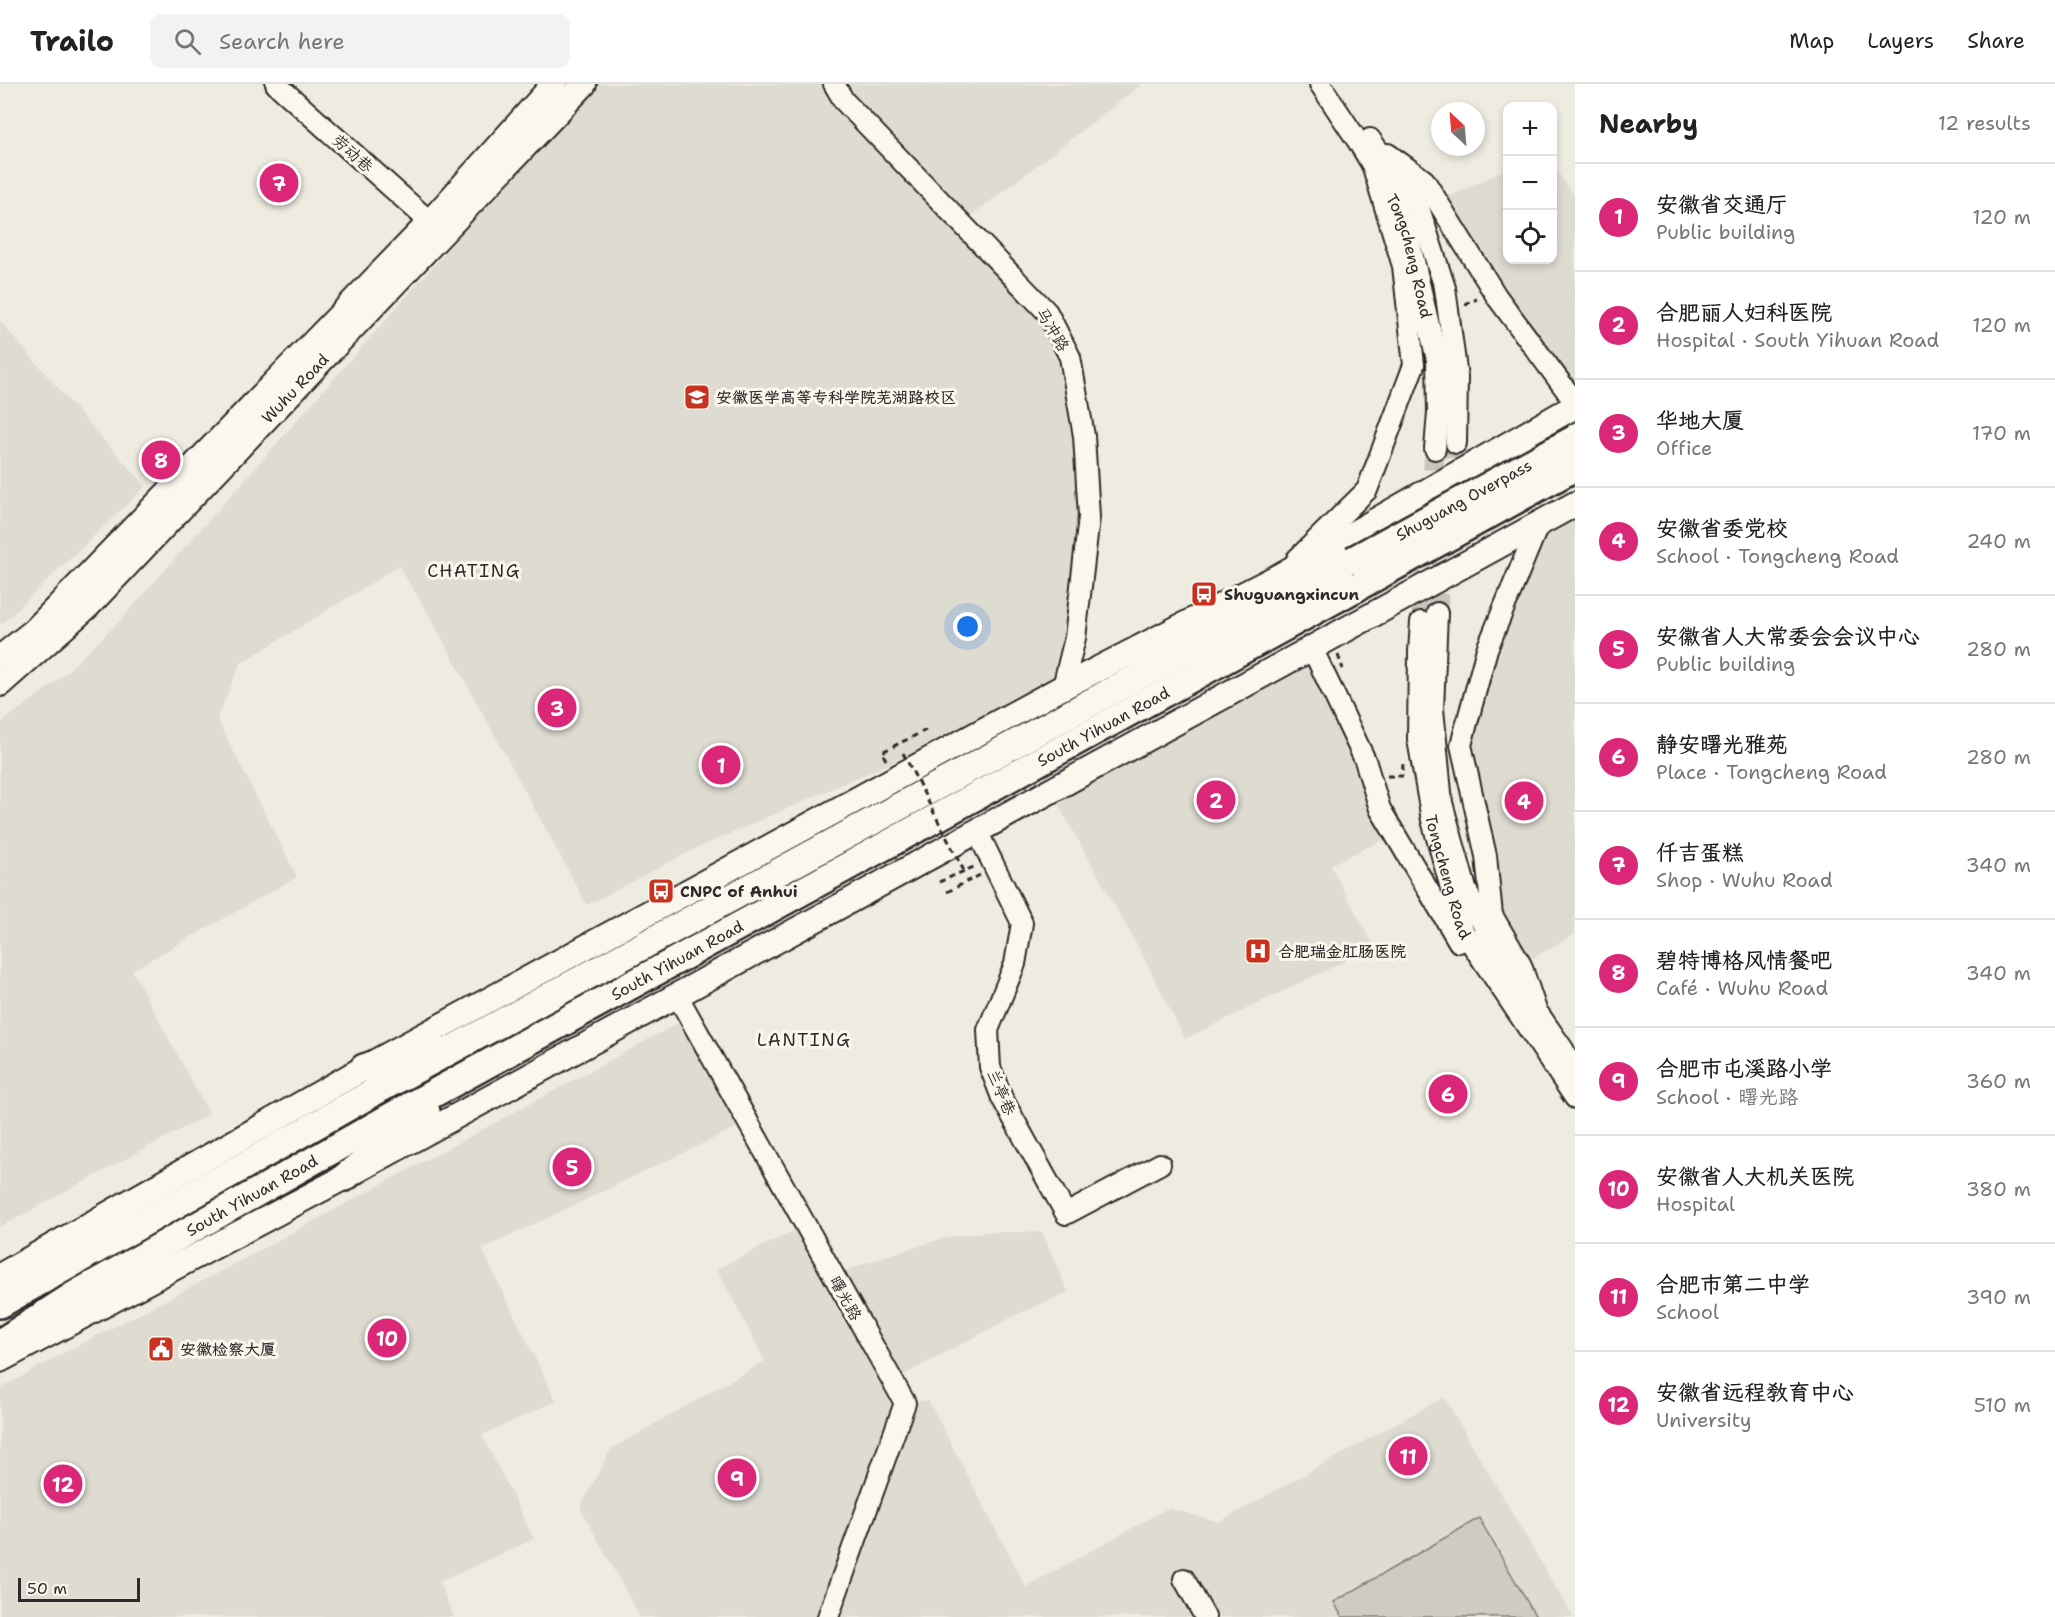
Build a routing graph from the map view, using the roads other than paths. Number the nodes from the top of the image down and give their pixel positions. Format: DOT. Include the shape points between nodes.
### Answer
graph roads {
  1 [pos="276,84"];
  2 [pos="554,84"];
  3 [pos="584,84"];
  4 [pos="834,84"];
  5 [pos="1320,84"];
  6 [pos="1334,84"];
  7 [pos="1372,142"];
  8 [pos="1372,164"];
  9 [pos="430,222"];
  10 [pos="1575,402"];
  11 [pos="1575,406"];
  12 [pos="1575,439"];
  13 [pos="1456,443"];
  14 [pos="1435,449"];
  15 [pos="1575,467"];
  16 [pos="1575,504"];
  17 [pos="1539,524"];
  18 [pos="1356,573"];
  19 [pos="1281,575"];
  20 [pos="1322,642"];
  21 [pos="0,658"];
  22 [pos="0,684"];
  23 [pos="1063,687"];
  24 [pos="977,831"];
  25 [pos="1483,960"];
  26 [pos="677,995"];
  27 [pos="1536,1010"];
  28 [pos="491,1028"];
  29 [pos="364,1068"];
  30 [pos="478,1069"];
  31 [pos="1575,1071"];
  32 [pos="1575,1098"];
  33 [pos="1160,1164"];
  34 [pos="345,1178"];
  35 [pos="0,1276"];
  36 [pos="73,1296"];
  37 [pos="0,1305"];
  38 [pos="0,1328"];
  39 [pos="0,1343"];
  40 [pos="0,1360"];
  41 [pos="1184,1579"];
  42 [pos="828,1617"];
  43 [pos="1205,1617"];
  1 -- 9 [label="street, 劳动巷"];
  2 -- 9 [label="main road, Wuhu Road"];
  3 -- 22 [label="main road, Wuhu Road" via="88,606"];
  4 -- 23 [label="street, 马冲路" via="844,100 1047,312 1070,357 1084,436 1089,517 1075,638"];
  5 -- 8 [label="street, Tongcheng Road"];
  6 -- 7 [label="street, Tongcheng Road"];
  7 -- 10 [label="street" via="1424,180 1497,297"];
  7 -- 13 [label="street, Tongcheng Road" via="1418,205 1444,288 1457,377"];
  8 -- 14 [label="street, Tongcheng Road" via="1407,231 1437,360"];
  8 -- 19 [label="street" via="1403,266 1414,365 1367,490"];
  9 -- 21 [label="main road, Wuhu Road" via="34,631"];
  11 -- 19 [label="main road"];
  12 -- 18 [label="highway, Shuguang Overpass, bridge"];
  15 -- 18 [label="highway, Shuguang Overpass, bridge"];
  16 -- 17 [label="main road"];
  17 -- 20 [label="main road"];
  17 -- 27 [label="street" via="1487,649 1461,745 1486,856 1492,915 1521,964"];
  18 -- 28 [label="highway, South Yihuan Road"];
  18 -- 30 [label="highway, South Yihuan Road"];
  19 -- 23 [label="main road"];
  20 -- 24 [label="main road"];
  20 -- 25 [label="street" via="1380,809 1453,932"];
  23 -- 29 [label="main road"];
  24 -- 26 [label="main road"];
  24 -- 33 [label="street, 兰亭巷" via="1022,923 1015,964 988,1030 990,1067 1002,1098 1066,1215"];
  25 -- 27 [label="street, Tongcheng Road" via="1463,931 1432,820 1418,740 1419,652 1429,618 1442,803 1466,889 1497,954"];
  25 -- 32 [label="street, Tongcheng Road"];
  26 -- 34 [label="main road"];
  26 -- 42 [label="street, 曙光路" via="904,1403"];
  27 -- 31 [label="street, Tongcheng Road"];
  28 -- 29 [label="highway"];
  28 -- 37 [label="highway, South Yihuan Road"];
  29 -- 35 [label="main road"];
  30 -- 34 [label="highway"];
  30 -- 36 [label="highway, South Yihuan Road"];
  34 -- 40 [label="main road"];
  36 -- 38 [label="highway"];
  36 -- 39 [label="highway, South Yihuan Road"];
  41 -- 43 [label="street"];
}
